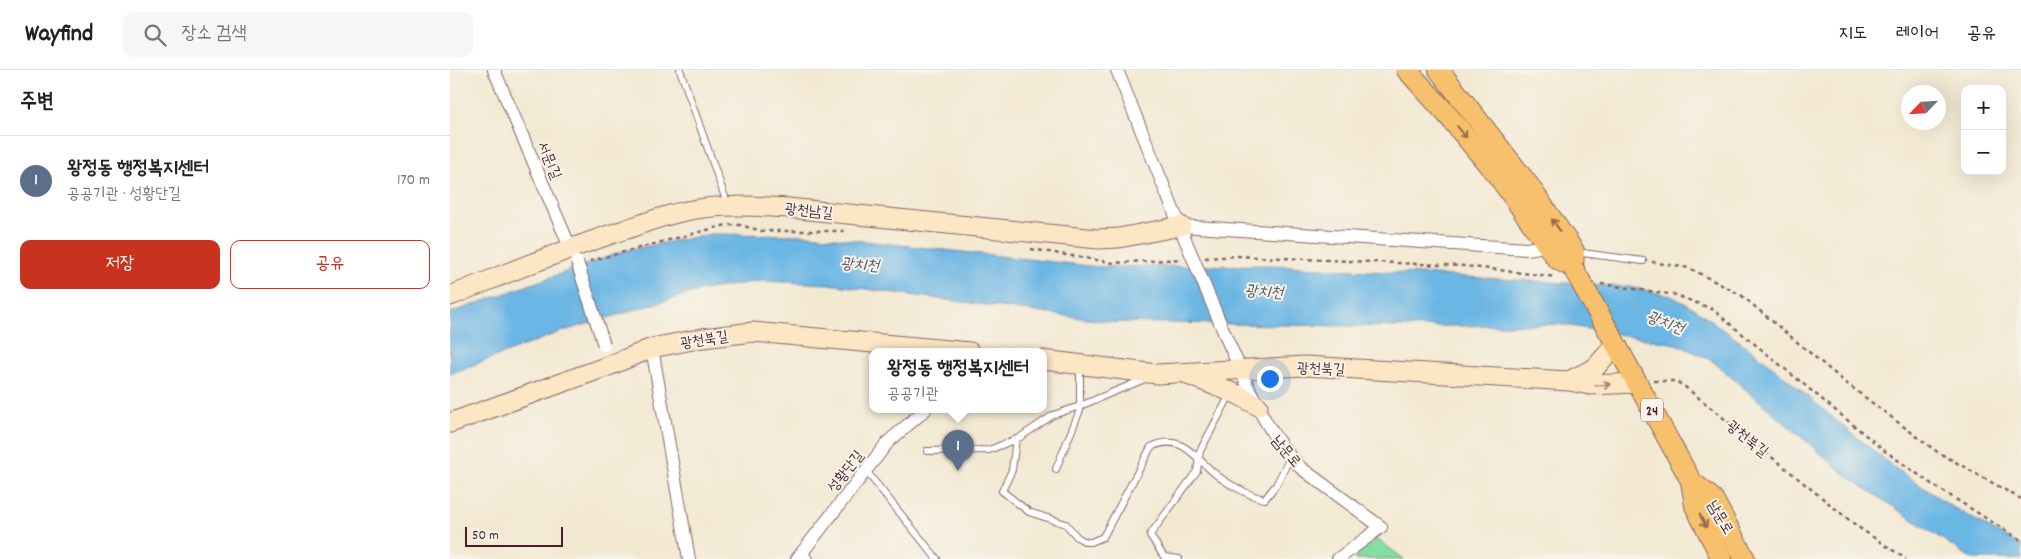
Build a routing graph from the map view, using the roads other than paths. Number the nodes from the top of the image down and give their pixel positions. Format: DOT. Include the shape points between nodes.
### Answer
graph roads {
  1 [pos="494,70"];
  2 [pos="680,70"];
  3 [pos="1117,70"];
  4 [pos="1407,70"];
  5 [pos="1439,70"];
  6 [pos="1462,98"];
  7 [pos="1445,112"];
  8 [pos="729,206"];
  9 [pos="1184,235"];
  10 [pos="1547,244"];
  11 [pos="576,257"];
  12 [pos="1644,261"];
  13 [pos="1570,266"];
  14 [pos="450,296"];
  15 [pos="1614,342"];
  16 [pos="652,348"];
  17 [pos="927,348"];
  18 [pos="1047,360"];
  19 [pos="1080,364"];
  20 [pos="611,365"];
  21 [pos="1241,370"];
  22 [pos="1157,374"];
  23 [pos="1184,374"];
  24 [pos="1569,381"];
  25 [pos="1638,383"];
  26 [pos="1231,392"];
  27 [pos="1080,406"];
  28 [pos="1258,406"];
  29 [pos="922,413"];
  30 [pos="450,423"];
  31 [pos="1016,439"];
  32 [pos="927,451"];
  33 [pos="1290,458"];
  34 [pos="1200,459"];
  35 [pos="1056,469"];
  36 [pos="866,471"];
  37 [pos="1691,481"];
  38 [pos="803,556"];
  39 [pos="689,559"];
  40 [pos="936,559"];
  41 [pos="1179,559"];
  42 [pos="1338,559"];
  43 [pos="1722,559"];
  44 [pos="1745,559"];
  1 -- 11 [label="street, 서문1길"];
  2 -- 8 [label="lane"];
  3 -- 9 [label="street"];
  4 -- 7 [label="main road"];
  5 -- 6 [label="main road, 남문로"];
  6 -- 7 [label="main road"];
  13 -- 6 [label="main road, 남문로, one-way" via="1527,183"];
  7 -- 10 [label="main road, one-way" via="1502,180"];
  8 -- 9 [label="street, 광천남길" via="788,208 1098,239"];
  8 -- 11 [label="street, 광천남길" via="686,211"];
  9 -- 10 [label="street" via="1527,249"];
  9 -- 21 [label="street, 남문로, bridge"];
  10 -- 13 [label="main road" via="1557,259"];
  11 -- 14 [label="street, 광천남길"];
  11 -- 20 [label="street, 서문1길, bridge"];
  12 -- 13 [label="lane"];
  13 -- 15 [label="main road, 남문로, bridge"];
  15 -- 24 [label="street, 광천북길" via="1595,368"];
  15 -- 25 [label="main road, 남문로 / 24"];
  16 -- 17 [label="street, 광천북길" via="753,332"];
  16 -- 20 [label="street, 광천북길"];
  16 -- 39 [label="street"];
  18 -- 19 [label="street, 광천북길"];
  19 -- 22 [label="street, 광천북길"];
  19 -- 27 [label="lane"];
  20 -- 30 [label="street, 광천북길"];
  21 -- 23 [label="street, 광천북길"];
  21 -- 24 [label="street, 광천북길" via="1305,366"];
  21 -- 28 [label="street, 남문로"];
  22 -- 23 [label="street, 광천북길"];
  22 -- 27 [label="lane"];
  23 -- 26 [label="street"];
  24 -- 25 [label="street, 광천북길, one-way" via="1590,385"];
  25 -- 37 [label="main road, 남문로 / 24"];
  26 -- 28 [label="street"];
  26 -- 34 [label="lane" via="1200,451"];
  27 -- 31 [label="lane" via="1053,415"];
  27 -- 35 [label="lane"];
  28 -- 33 [label="street, 남문로"];
  29 -- 36 [label="street, 성황단길" via="888,442"];
  31 -- 32 [label="lane" via="989,450"];
  31 -- 34 [label="lane" via="1012,470 1002,492 1028,512 1066,524 1086,542 1103,537 1151,447 1175,442"];
  33 -- 34 [label="lane" via="1276,486 1265,499 1255,497 1215,474"];
  33 -- 42 [label="street, 남문로" via="1381,527"];
  34 -- 41 [label="lane" via="1197,471 1150,535 1164,557"];
  36 -- 38 [label="street, 성황단길"];
  36 -- 40 [label="lane"];
  37 -- 43 [label="main road, 남문로 / 24, one-way" via="1695,506"];
  37 -- 44 [label="main road, 남문로 / 24" via="1712,499"];
}
